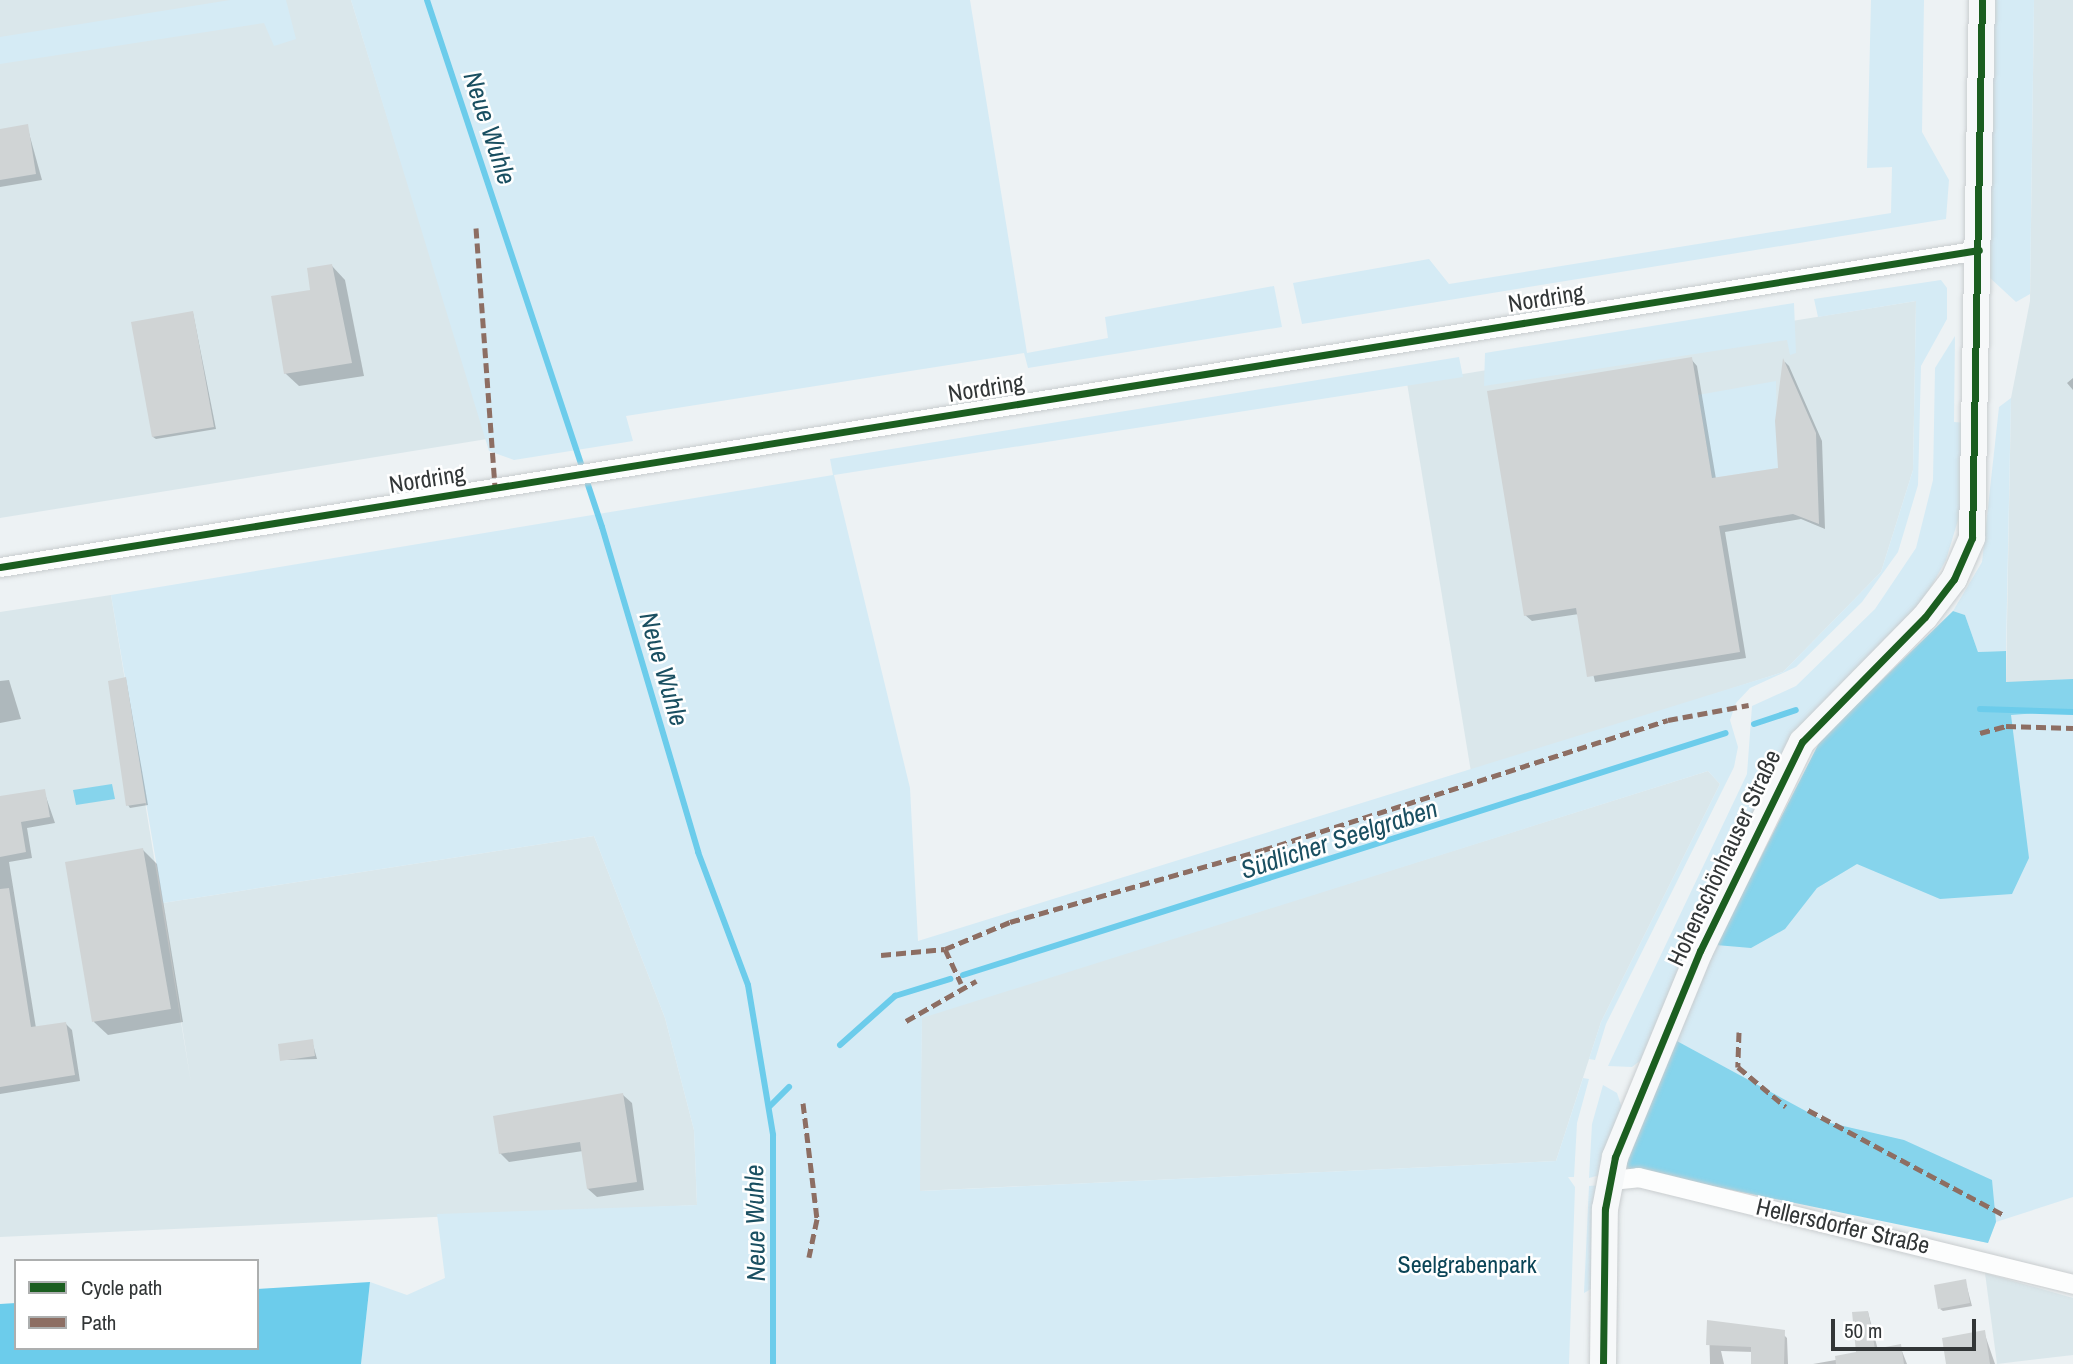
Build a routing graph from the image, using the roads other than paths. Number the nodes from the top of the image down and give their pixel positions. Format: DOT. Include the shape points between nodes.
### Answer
graph roads {
  1 [pos="1982,0"];
  2 [pos="1979,250"];
  3 [pos="0,566"];
  4 [pos="1611,1180"];
  5 [pos="2073,1284"];
  6 [pos="1603,1364"];
  1 -- 2 [label="street, Hohenschönhauser Straße"];
  2 -- 3 [label="street, Nordring"];
  2 -- 4 [label="street, Hohenschönhauser Straße" via="1975,513 1964,562 1925,617 1795,754 1667,1027"];
  4 -- 5 [label="street, Hellersdorfer Straße" via="1638,1177"];
  4 -- 6 [label="street, Hohenschönhauser Straße"];
}
